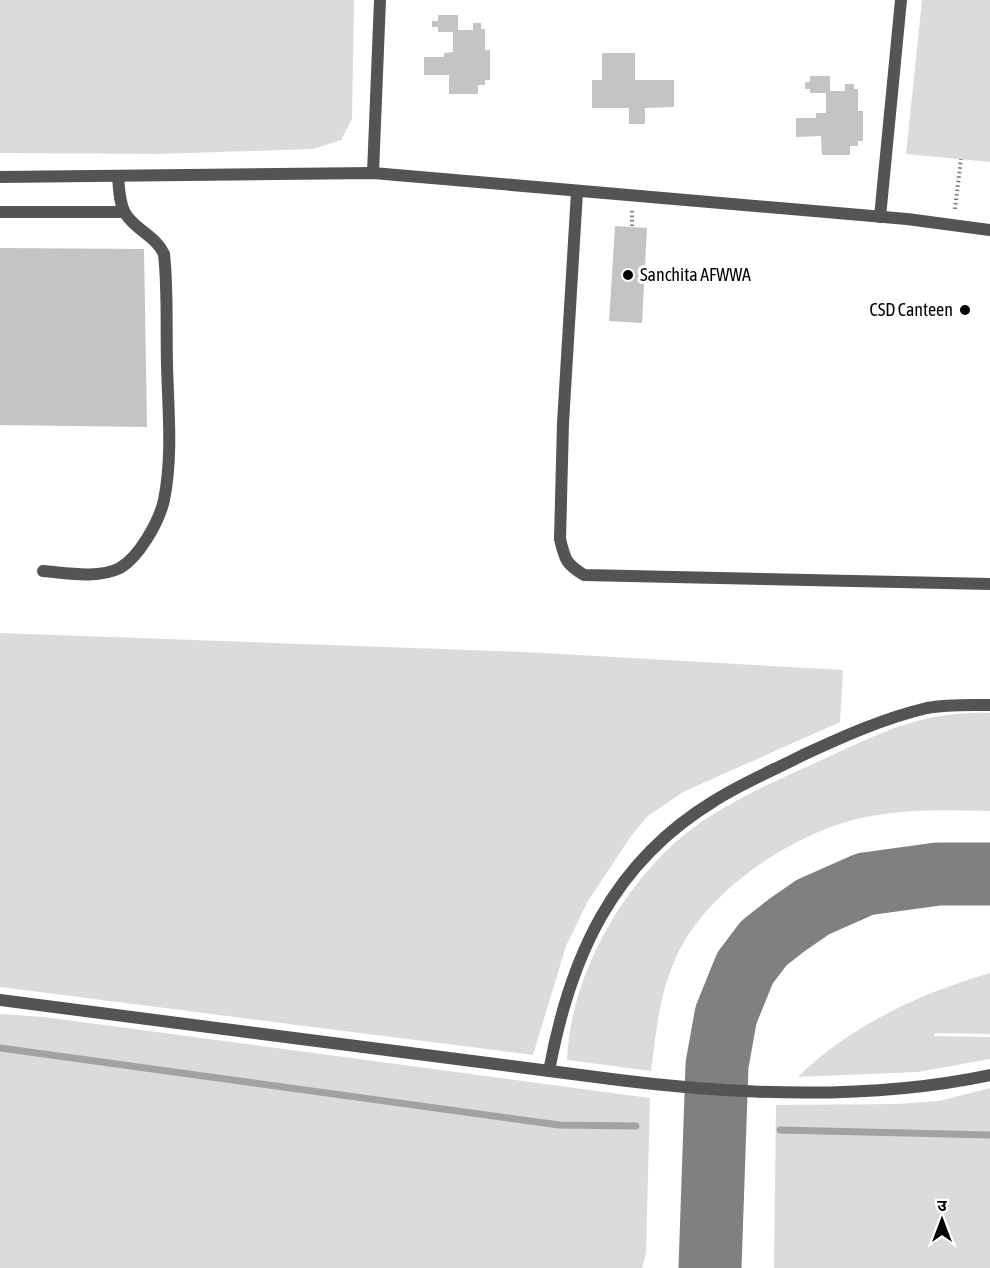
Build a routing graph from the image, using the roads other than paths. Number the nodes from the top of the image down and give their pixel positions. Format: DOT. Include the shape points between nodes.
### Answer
graph roads {
  1 [pos="380,0"];
  2 [pos="901,0"];
  3 [pos="373,173"];
  4 [pos="118,176"];
  5 [pos="0,177"];
  6 [pos="578,192"];
  7 [pos="0,212"];
  8 [pos="124,212"];
  9 [pos="880,217"];
  10 [pos="990,230"];
  11 [pos="43,571"];
  12 [pos="990,584"];
  13 [pos="990,705"];
  14 [pos="0,1000"];
  15 [pos="549,1071"];
  16 [pos="990,1075"];
  1 -- 3 [label="street"];
  2 -- 9 [label="street"];
  3 -- 4 [label="street"];
  3 -- 6 [label="street"];
  4 -- 5 [label="street"];
  4 -- 8 [label="street"];
  6 -- 9 [label="street"];
  6 -- 12 [label="street" via="560,528 564,558 570,567 584,575"];
  7 -- 8 [label="street"];
  8 -- 11 [label="street" via="164,254 169,447 164,502 136,556 119,568 80,574"];
  9 -- 10 [label="street"];
  13 -- 15 [label="street" via="927,708 857,732 776,768 714,801 676,828 626,877 604,909 561,1011"];
  14 -- 15 [label="street"];
  15 -- 16 [label="street" via="737,1091 895,1089"];
}
